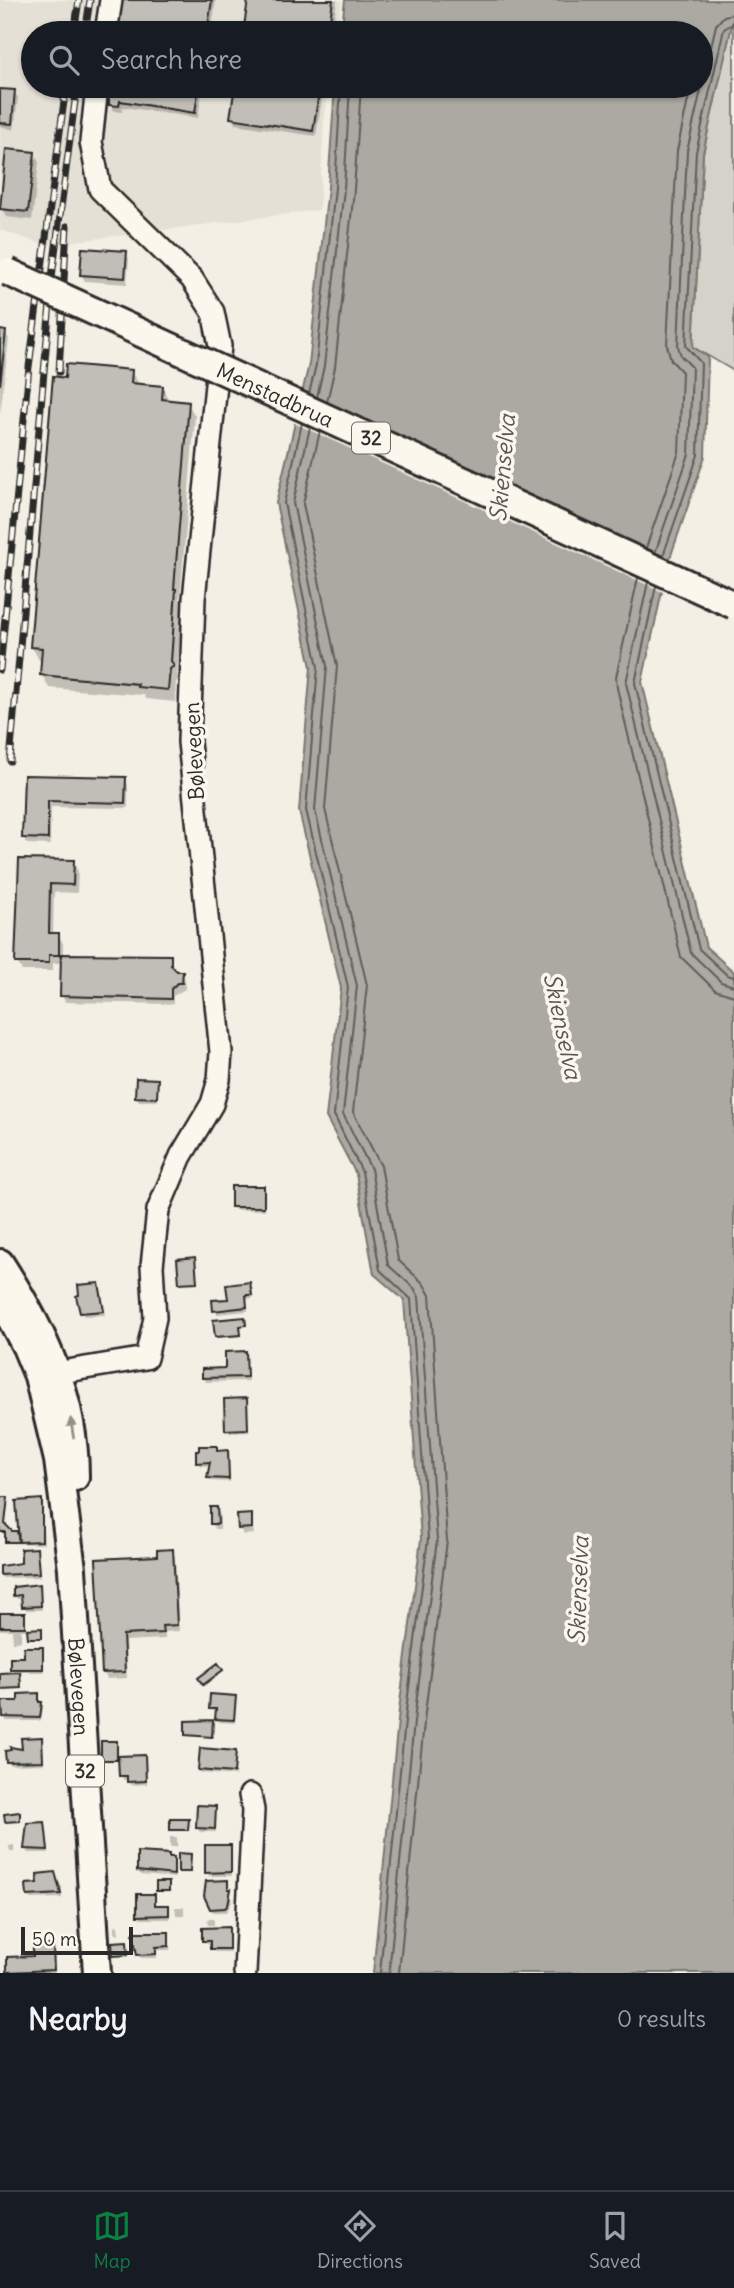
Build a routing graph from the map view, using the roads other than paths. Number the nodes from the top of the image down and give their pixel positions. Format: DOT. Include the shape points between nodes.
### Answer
graph roads {
  1 [pos="111,0"];
  2 [pos="108,21"];
  3 [pos="96,98"];
  4 [pos="3,269"];
  5 [pos="734,605"];
  6 [pos="0,1263"];
  7 [pos="0,1298"];
  8 [pos="48,1375"];
  9 [pos="250,1795"];
  10 [pos="97,1973"];
  11 [pos="245,1973"];
  1 -- 2 [label="street"];
  3 -- 8 [label="street, Bølevegen" via="91,142 100,189 192,279 213,312 220,346 194,599 189,741 221,1052 212,1104 169,1179 158,1210 152,1266 155,1318 146,1358"];
  4 -- 5 [label="main road, Menstadbrua / 32, bridge"];
  6 -- 8 [label="main road, Bølevegen / 32" via="45,1338"];
  7 -- 8 [label="main road, Bølevegen / 32" via="26,1347"];
  8 -- 10 [label="main road, Bølevegen / 32" via="72,1569"];
  9 -- 11 [label="street"];
}
